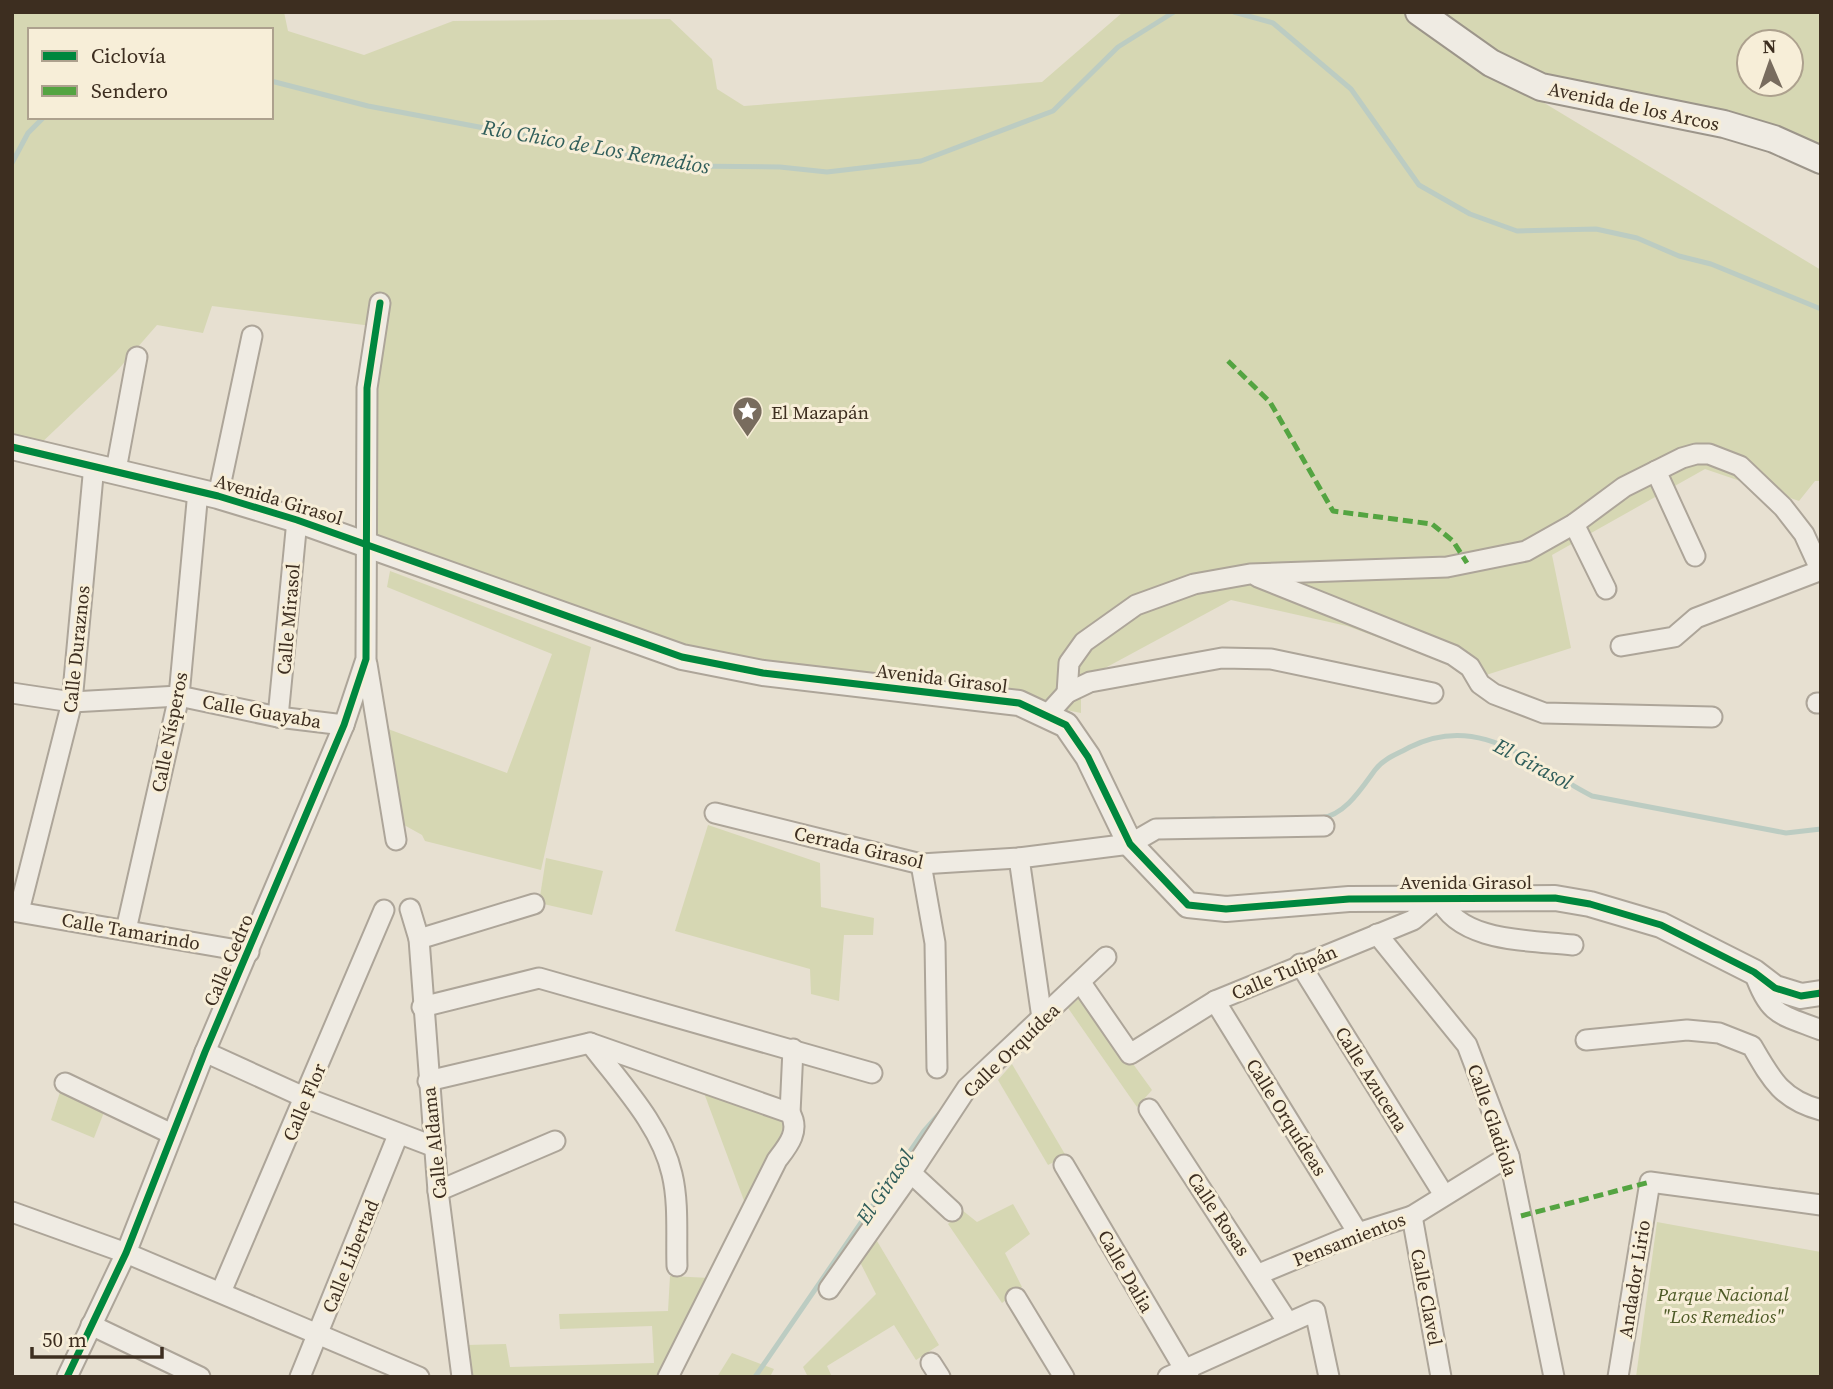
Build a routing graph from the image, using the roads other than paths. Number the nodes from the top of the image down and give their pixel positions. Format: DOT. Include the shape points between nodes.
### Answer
graph roads {
  1 [pos="1419,12"];
  2 [pos="1821,160"];
  3 [pos="380,303"];
  4 [pos="252,336"];
  5 [pos="136,358"];
  6 [pos="12,447"];
  7 [pos="105,468"];
  8 [pos="1656,471"];
  9 [pos="208,493"];
  10 [pos="297,520"];
  11 [pos="1574,524"];
  12 [pos="366,544"];
  13 [pos="1695,556"];
  14 [pos="1820,571"];
  15 [pos="1250,574"];
  16 [pos="1606,589"];
  17 [pos="1621,646"];
  18 [pos="366,659"];
  19 [pos="1067,693"];
  20 [pos="1433,693"];
  21 [pos="12,694"];
  22 [pos="179,696"];
  23 [pos="72,702"];
  24 [pos="1048,714"];
  25 [pos="1712,717"];
  26 [pos="278,718"];
  27 [pos="344,725"];
  28 [pos="715,813"];
  29 [pos="1324,826"];
  30 [pos="396,839"];
  31 [pos="1130,844"];
  32 [pos="1018,858"];
  33 [pos="921,864"];
  34 [pos="1440,898"];
  35 [pos="534,904"];
  36 [pos="410,909"];
  37 [pos="384,910"];
  38 [pos="16,911"];
  39 [pos="126,930"];
  40 [pos="1377,934"];
  41 [pos="419,939"];
  42 [pos="1573,945"];
  43 [pos="249,952"];
  44 [pos="1106,957"];
  45 [pos="1300,964"];
  46 [pos="1754,972"];
  47 [pos="1081,984"];
  48 [pos="1821,993"];
  49 [pos="1215,1001"];
  50 [pos="422,1007"];
  51 [pos="1042,1017"];
  52 [pos="1821,1030"];
  53 [pos="1586,1040"];
  54 [pos="590,1043"];
  55 [pos="793,1049"];
  56 [pos="205,1052"];
  57 [pos="937,1068"];
  58 [pos="872,1073"];
  59 [pos="428,1081"];
  60 [pos="65,1083"];
  61 [pos="306,1098"];
  62 [pos="1149,1109"];
  63 [pos="1821,1110"];
  64 [pos="790,1113"];
  65 [pos="172,1134"];
  66 [pos="398,1135"];
  67 [pos="555,1141"];
  68 [pos="435,1147"];
  69 [pos="1509,1156"];
  70 [pos="1064,1165"];
  71 [pos="911,1173"];
  72 [pos="438,1191"];
  73 [pos="1444,1195"];
  74 [pos="1821,1205"];
  75 [pos="952,1211"];
  76 [pos="12,1212"];
  77 [pos="1412,1216"];
  78 [pos="1358,1233"];
  79 [pos="126,1254"];
  80 [pos="677,1266"];
  81 [pos="1259,1274"];
  82 [pos="829,1289"];
  83 [pos="222,1292"];
  84 [pos="1016,1298"];
  85 [pos="1287,1321"];
  86 [pos="91,1325"];
  87 [pos="320,1335"];
  88 [pos="1180,1374"];
  89 [pos="67,1377"];
  90 [pos="200,1377"];
  91 [pos="300,1377"];
  92 [pos="419,1377"];
  93 [pos="462,1377"];
  94 [pos="668,1377"];
  95 [pos="1064,1377"];
  96 [pos="1329,1377"];
  97 [pos="1441,1377"];
  98 [pos="1553,1377"];
  99 [pos="1618,1377"];
  1 -- 2 [label="main road, Avenida de los Arcos" via="1491,63 1541,88 1724,124"];
  3 -- 12 [label="street, Calle Cedro" via="367,388"];
  4 -- 9 [label="street, Calle Nísperos"];
  5 -- 7 [label="street, Calle Duraznos"];
  6 -- 7 [label="street, Avenida Girasol"];
  7 -- 9 [label="street, Avenida Girasol"];
  7 -- 23 [label="street, Calle Duraznos"];
  8 -- 11 [label="street" via="1623,487"];
  8 -- 13 [label="street"];
  8 -- 14 [label="street" via="1696,454 1740,466 1804,534"];
  9 -- 10 [label="street, Avenida Girasol"];
  9 -- 22 [label="street, Calle Nísperos"];
  10 -- 12 [label="street, Avenida Girasol"];
  10 -- 26 [label="street, Calle Mirasol"];
  11 -- 15 [label="street" via="1526,551 1447,567"];
  11 -- 16 [label="street"];
  12 -- 18 [label="street, Calle Cedro"];
  12 -- 24 [label="street, Avenida Girasol" via="682,657 762,673 1019,703"];
  14 -- 17 [label="street" via="1696,618 1674,637"];
  15 -- 19 [label="street" via="1194,584 1136,605 1084,642 1069,663"];
  15 -- 25 [label="street" via="1453,654 1494,694 1544,713"];
  18 -- 27 [label="street, Calle Cedro"];
  18 -- 30 [label="street"];
  19 -- 20 [label="street" via="1090,682 1222,658 1271,659"];
  19 -- 24 [label="street"];
  21 -- 23 [label="street, Calle Guayaba"];
  22 -- 23 [label="street, Calle Guayaba"];
  22 -- 26 [label="street, Calle Guayaba"];
  22 -- 39 [label="street, Calle Nísperos"];
  23 -- 38 [label="street, Calle Duraznos"];
  24 -- 31 [label="street, Avenida Girasol" via="1066,725 1088,757"];
  26 -- 27 [label="street, Calle Guayaba"];
  27 -- 43 [label="street, Calle Cedro"];
  28 -- 33 [label="street, Cerrada Girasol"];
  29 -- 31 [label="street" via="1156,829"];
  31 -- 32 [label="street, Cerrada Girasol"];
  31 -- 34 [label="street, Avenida Girasol" via="1174,893 1188,905 1203,908"];
  32 -- 33 [label="street, Cerrada Girasol"];
  32 -- 51 [label="street"];
  33 -- 57 [label="street" via="935,943"];
  34 -- 40 [label="street, Calle Tulipán" via="1413,920"];
  34 -- 42 [label="street" via="1447,914 1486,933"];
  34 -- 46 [label="street, Avenida Girasol" via="1524,896 1590,904 1661,925"];
  35 -- 41 [label="street"];
  36 -- 41 [label="street, Calle Aldama"];
  37 -- 61 [label="street, Calle Flor"];
  38 -- 39 [label="street, Calle Tamarindo"];
  39 -- 43 [label="street, Calle Tamarindo"];
  40 -- 45 [label="street, Calle Tulipán"];
  40 -- 69 [label="street, Calle Gladiola" via="1467,1045"];
  41 -- 50 [label="street, Calle Aldama"];
  43 -- 56 [label="street, Calle Cedro"];
  44 -- 47 [label="street, Calle Orquídea"];
  45 -- 49 [label="street, Calle Tulipán"];
  45 -- 73 [label="street, Calle Azucena"];
  46 -- 48 [label="street, Avenida Girasol" via="1775,988 1801,996"];
  46 -- 52 [label="street" via="1764,1000 1775,1011"];
  47 -- 49 [label="street, Calle Tulipán" via="1130,1054"];
  47 -- 51 [label="street, Calle Orquídea"];
  49 -- 78 [label="street, Calle Orquídeas"];
  50 -- 55 [label="street" via="539,978"];
  50 -- 59 [label="street, Calle Aldama"];
  51 -- 71 [label="street, Calle Orquídea" via="967,1088"];
  53 -- 63 [label="street" via="1686,1030 1719,1033 1752,1046 1772,1082 1800,1105"];
  54 -- 59 [label="street"];
  54 -- 64 [label="street"];
  54 -- 80 [label="street" via="662,1146 673,1176"];
  55 -- 58 [label="street"];
  55 -- 64 [label="street"];
  56 -- 61 [label="street"];
  56 -- 65 [label="street, Calle Cedro"];
  59 -- 68 [label="street, Calle Aldama"];
  60 -- 65 [label="street"];
  61 -- 66 [label="street"];
  61 -- 83 [label="street, Calle Flor"];
  62 -- 81 [label="street, Calle Rosas"];
  64 -- 94 [label="street" via="792,1140 777,1160"];
  65 -- 79 [label="street, Calle Cedro"];
  66 -- 68 [label="street"];
  66 -- 87 [label="street, Calle Libertad"];
  67 -- 72 [label="street"];
  68 -- 72 [label="street, Calle Aldama"];
  69 -- 73 [label="street, Pensamientos"];
  69 -- 98 [label="street, Calle Gladiola"];
  70 -- 88 [label="street, Calle Dalia"];
  71 -- 75 [label="street"];
  71 -- 82 [label="street, Calle Orquídea"];
  72 -- 93 [label="street, Calle Aldama"];
  73 -- 77 [label="street, Pensamientos"];
  74 -- 99 [label="street, Andador Lirio" via="1650,1182"];
  76 -- 79 [label="street"];
  77 -- 78 [label="street, Pensamientos"];
  77 -- 97 [label="street, Calle Clavel"];
  78 -- 81 [label="street, Pensamientos"];
  79 -- 83 [label="street"];
  79 -- 86 [label="street, Calle Cedro"];
  81 -- 85 [label="street, Calle Rosas"];
  83 -- 87 [label="street"];
  84 -- 95 [label="street"];
  85 -- 88 [label="street"];
  85 -- 96 [label="street" via="1315,1311"];
  86 -- 89 [label="street, Calle Cedro"];
  86 -- 90 [label="street"];
  87 -- 91 [label="street, Calle Libertad"];
  87 -- 92 [label="street"];
}
